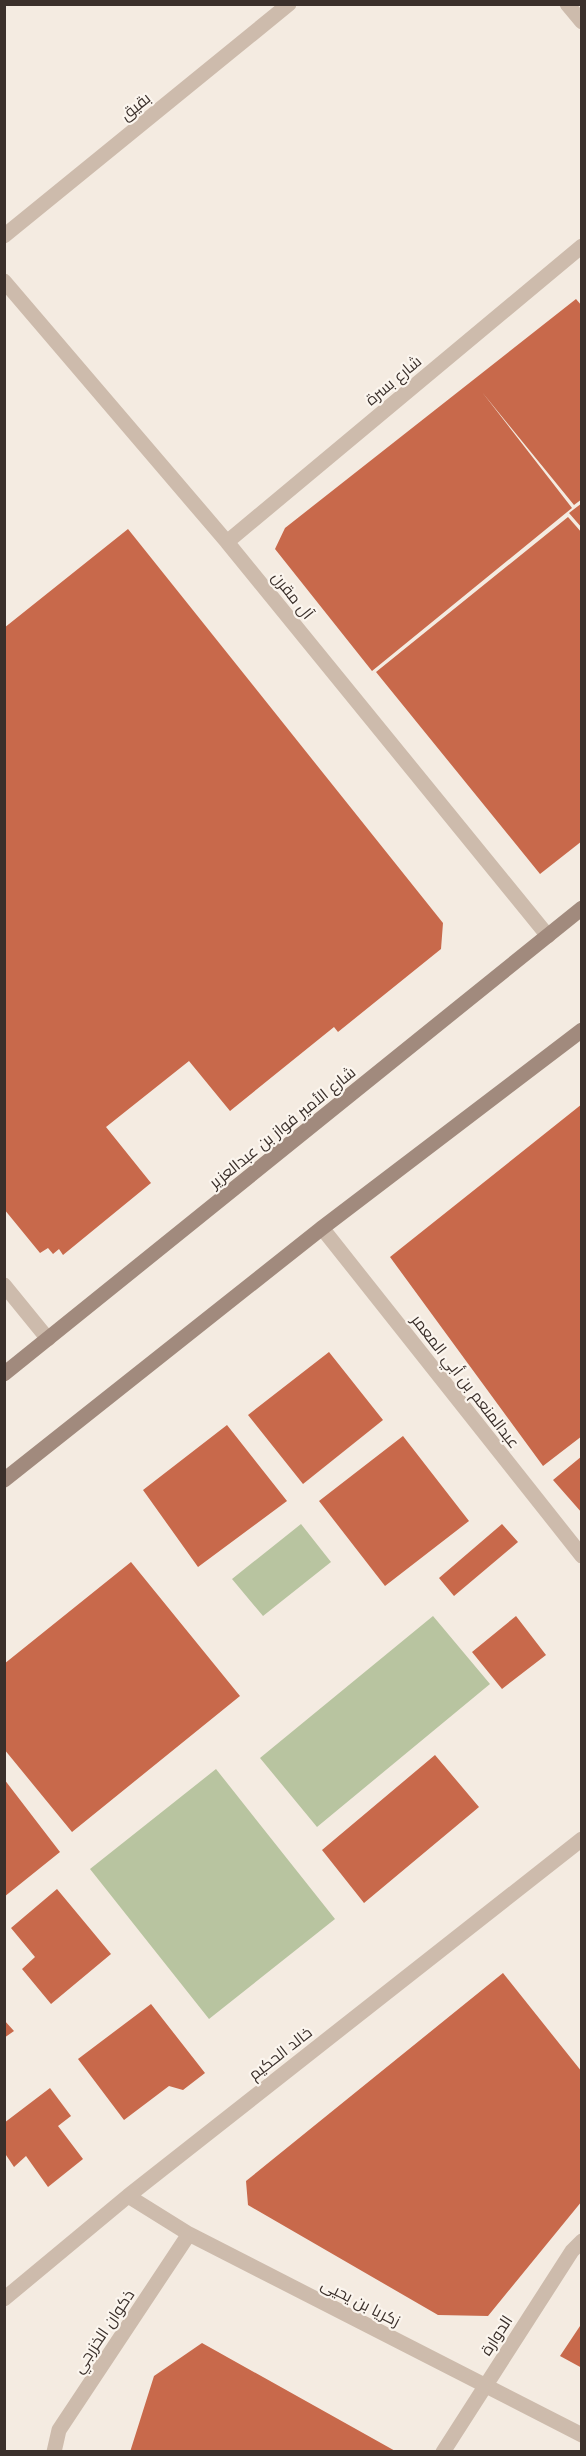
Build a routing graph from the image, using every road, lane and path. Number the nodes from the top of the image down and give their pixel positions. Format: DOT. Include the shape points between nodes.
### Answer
graph roads {
  1 [pos="289,4"];
  2 [pos="567,4"];
  3 [pos="582,22"];
  4 [pos="4,236"];
  5 [pos="582,246"];
  6 [pos="4,281"];
  7 [pos="227,542"];
  8 [pos="582,908"];
  9 [pos="548,936"];
  10 [pos="582,1030"];
  11 [pos="322,1228"];
  12 [pos="4,1286"];
  13 [pos="48,1339"];
  14 [pos="4,1374"];
  15 [pos="4,1480"];
  16 [pos="582,1556"];
  17 [pos="582,1839"];
  18 [pos="128,2196"];
  19 [pos="189,2234"];
  20 [pos="582,2241"];
  21 [pos="4,2299"];
  22 [pos="485,2386"];
  23 [pos="582,2435"];
  24 [pos="54,2451"];
  25 [pos="443,2451"];
  1 -- 4 [label="street, بقيق"];
  2 -- 3 [label="street"];
  5 -- 7 [label="street, شارع بسرة"];
  6 -- 7 [label="street, آل مقرن"];
  7 -- 9 [label="street, آل مقرن"];
  8 -- 9 [label="main road, شارع الأمير فواز بن عبدالعزير"];
  9 -- 13 [label="main road, شارع الأمير فواز بن عبدالعزير"];
  10 -- 11 [label="main road"];
  11 -- 15 [label="main road"];
  11 -- 16 [label="street, عبدالمنعم بن أبي المعمر"];
  12 -- 13 [label="street"];
  13 -- 14 [label="main road, شارع الأمير فواز بن عبدالعزير"];
  17 -- 18 [label="street, خالد الحكيم"];
  18 -- 19 [label="street, زكريا بن يحيى"];
  18 -- 21 [label="street, خالد الحكيم"];
  19 -- 22 [label="street, زكريا بن يحيى"];
  19 -- 24 [label="street, ذكوان الخزرجي" via="59,2430"];
  20 -- 22 [label="street, الدوارة"];
  22 -- 23 [label="street, زكريا بن يحيى"];
  22 -- 25 [label="street, الدوارة"];
}
